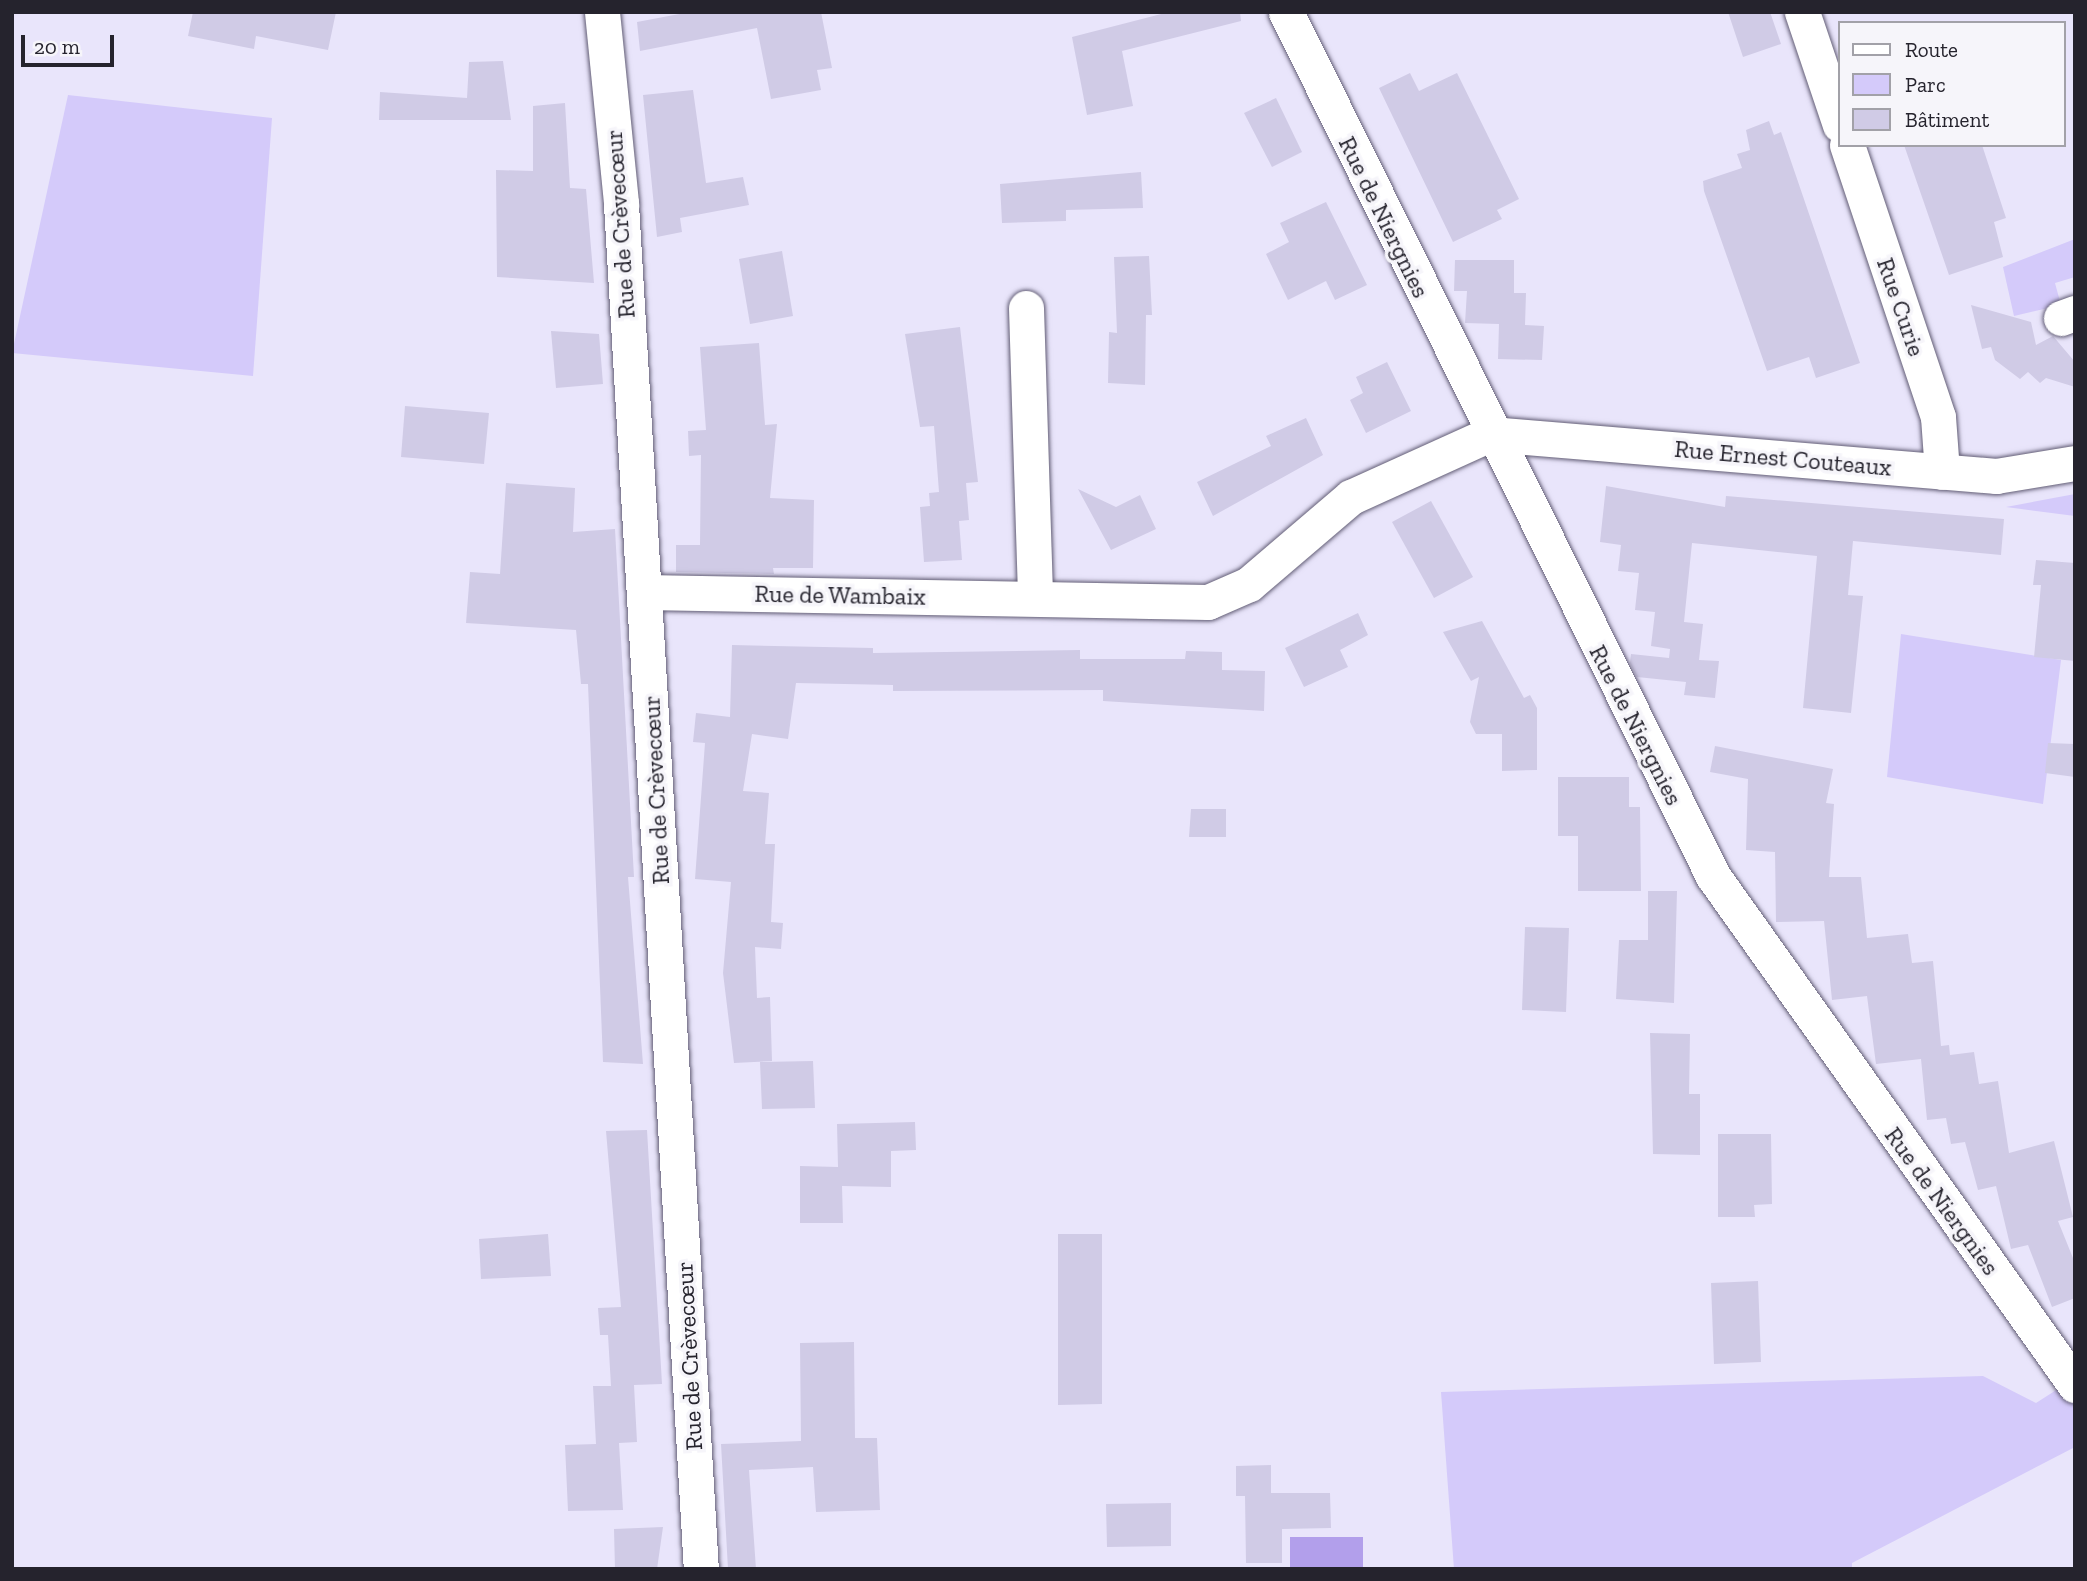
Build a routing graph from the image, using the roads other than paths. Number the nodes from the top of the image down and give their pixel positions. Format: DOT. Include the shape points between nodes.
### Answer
graph roads {
  1 [pos="602,12"];
  2 [pos="1286,12"];
  3 [pos="1802,12"];
  4 [pos="1839,122"];
  5 [pos="1848,147"];
  6 [pos="1026,308"];
  7 [pos="1490,434"];
  8 [pos="2075,463"];
  9 [pos="1942,472"];
  10 [pos="644,592"];
  11 [pos="1035,598"];
  12 [pos="2075,1385"];
  13 [pos="701,1569"];
  1 -- 10 [label="street, Rue de Crèvecœur" via="621,204"];
  2 -- 7 [label="street, Rue de Niergnies"];
  3 -- 4 [label="street"];
  5 -- 9 [label="street, Rue Curie" via="1938,417"];
  6 -- 11 [label="street"];
  7 -- 9 [label="street, Rue Ernest Couteaux"];
  7 -- 11 [label="street, Rue de Wambaix" via="1351,498 1249,584 1208,602"];
  7 -- 12 [label="street, Rue de Niergnies" via="1713,876"];
  8 -- 9 [label="street, Rue Ernest Couteaux" via="1996,476"];
  10 -- 11 [label="street, Rue de Wambaix"];
  10 -- 13 [label="street, Rue de Crèvecœur"];
}
